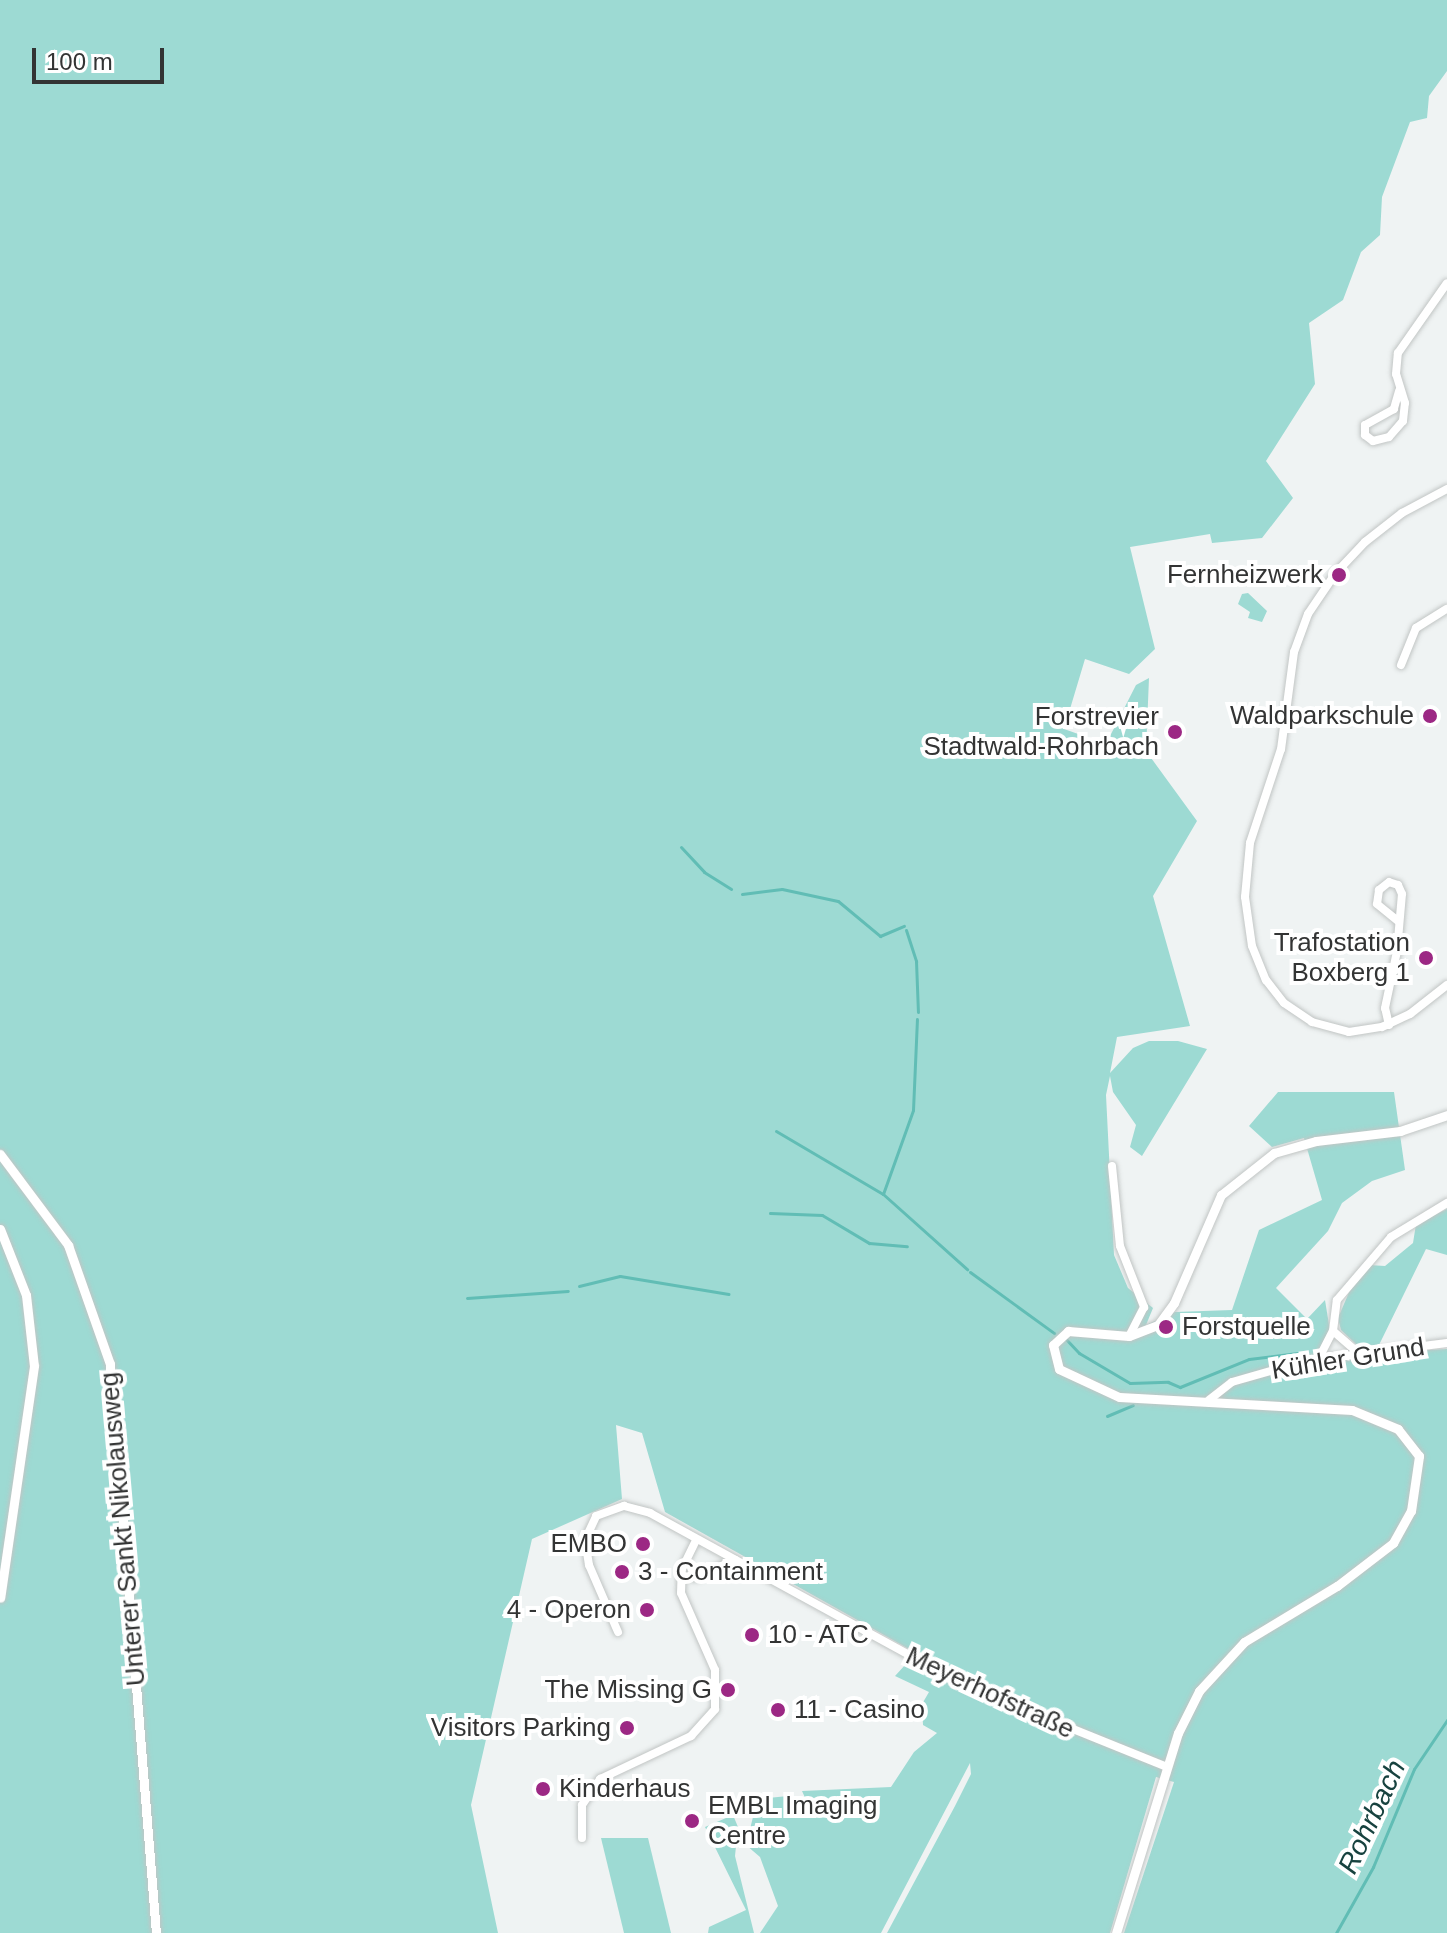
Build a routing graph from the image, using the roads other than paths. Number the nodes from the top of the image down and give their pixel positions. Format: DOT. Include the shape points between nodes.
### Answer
graph roads {
  1 [pos="1447,283"];
  2 [pos="1399,391"];
  3 [pos="1447,489"];
  4 [pos="1447,609"];
  5 [pos="1401,665"];
  6 [pos="1399,922"];
  7 [pos="1447,985"];
  8 [pos="1389,1025"];
  9 [pos="1447,1115"];
  10 [pos="0,1154"];
  11 [pos="1112,1166"];
  12 [pos="1447,1203"];
  13 [pos="0,1229"];
  14 [pos="1333,1331"];
  15 [pos="1129,1336"];
  16 [pos="1447,1343"];
  17 [pos="1357,1352"];
  18 [pos="1319,1358"];
  19 [pos="1209,1400"];
  20 [pos="695,1542"];
  21 [pos="735,1560"];
  22 [pos="681,1576"];
  23 [pos="0,1598"];
  24 [pos="618,1632"];
  25 [pos="1167,1767"];
  26 [pos="582,1838"];
  27 [pos="156,1933"];
  28 [pos="1116,1933"];
  1 -- 2 [label="street" via="1401,346 1395,369"];
  2 -- 2 [label="street" via="1394,409 1365,425 1365,435 1373,441 1389,437 1403,421 1405,403"];
  3 -- 8 [label="street" via="1408,509 1365,542 1308,614 1294,652 1283,740 1247,862 1249,932 1276,995 1301,1017 1330,1029 1363,1031"];
  4 -- 5 [label="street" via="1416,628"];
  6 -- 6 [label="street" via="1402,890 1389,882 1379,890 1377,904"];
  6 -- 8 [label="street" via="1385,1008"];
  7 -- 8 [label="street"];
  9 -- 15 [label="street" via="1376,1135 1297,1144 1249,1168 1211,1211 1166,1317 1150,1331"];
  10 -- 27 [label="street, Unterer Sankt Nikolausweg" via="68,1245 110,1364"];
  11 -- 15 [label="street" via="1120,1246 1144,1307"];
  12 -- 14 [label="street" via="1413,1221 1367,1260 1335,1303"];
  13 -- 23 [label="street" via="26,1295 34,1366"];
  14 -- 17 [label="street"];
  14 -- 18 [label="street"];
  15 -- 19 [label="street" via="1068,1331 1054,1342 1053,1361 1073,1377 1125,1399"];
  16 -- 17 [label="street, Kühler Grund"];
  17 -- 18 [label="street, Kühler Grund"];
  18 -- 19 [label="street, Kühler Grund" via="1232,1382"];
  19 -- 25 [label="street" via="1363,1413 1408,1437 1418,1453 1419,1468 1411,1511 1393,1543 1224,1660 1191,1705"];
  20 -- 21 [label="street, Meyerhofstraße"];
  20 -- 22 [label="street"];
  20 -- 24 [label="street, Meyerhofstraße" via="632,1507 609,1508 593,1520 586,1537 587,1559"];
  21 -- 22 [label="street" via="697,1577"];
  21 -- 25 [label="street, Meyerhofstraße" via="947,1676 1066,1730"];
  22 -- 26 [label="street" via="685,1603 715,1670 715,1709 691,1736 600,1779 582,1805"];
  25 -- 28 [label="street"];
}
